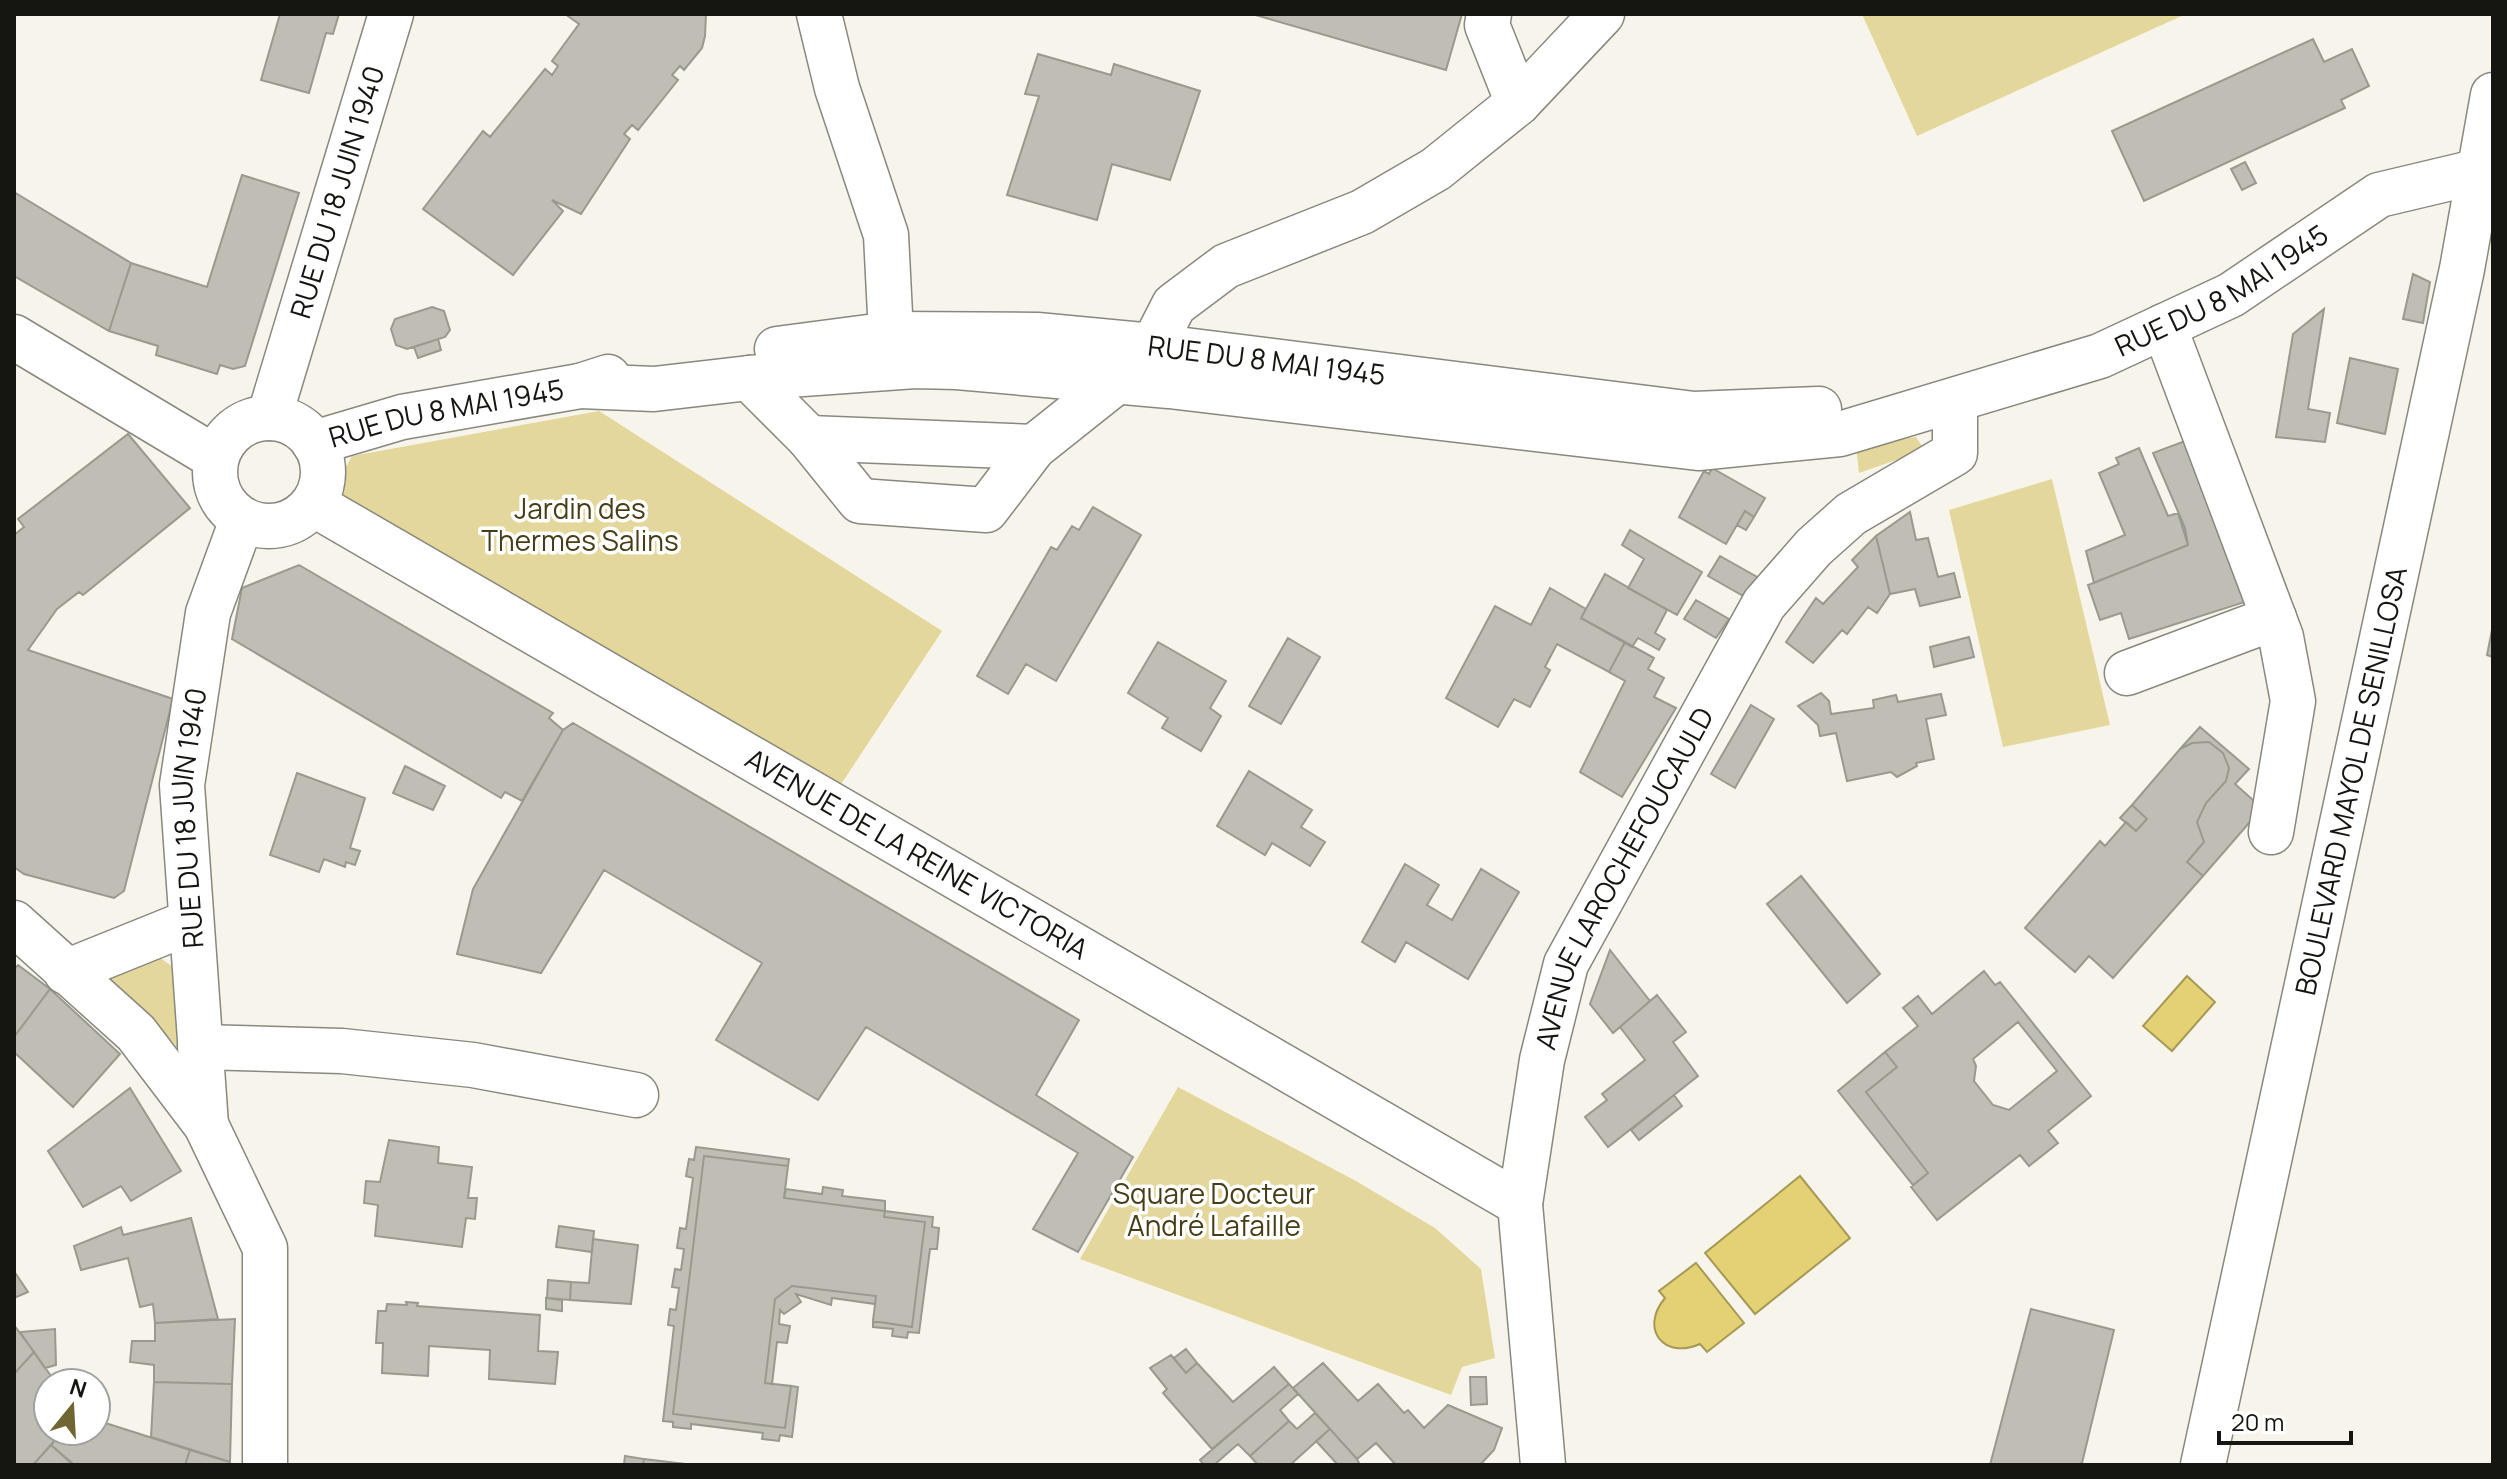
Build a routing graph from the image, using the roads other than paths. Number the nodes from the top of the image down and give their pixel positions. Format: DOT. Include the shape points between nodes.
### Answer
graph roads {
  1 [pos="391,14"];
  2 [pos="819,14"];
  3 [pos="1489,14"];
  4 [pos="1602,14"];
  5 [pos="2493,95"];
  6 [pos="1518,103"];
  7 [pos="2480,171"];
  8 [pos="2164,326"];
  9 [pos="891,334"];
  10 [pos="14,337"];
  11 [pos="1153,346"];
  12 [pos="749,378"];
  13 [pos="1117,381"];
  14 [pos="580,386"];
  15 [pos="1955,401"];
  16 [pos="269,418"];
  17 [pos="809,438"];
  18 [pos="314,443"];
  19 [pos="1034,447"];
  20 [pos="216,458"];
  21 [pos="313,504"];
  22 [pos="242,520"];
  23 [pos="2274,618"];
  24 [pos="2127,673"];
  25 [pos="2271,832"];
  26 [pos="190,922"];
  27 [pos="14,923"];
  28 [pos="66,972"];
  29 [pos="200,1047"];
  30 [pos="636,1095"];
  31 [pos="206,1125"];
  32 [pos="1520,1204"];
  33 [pos="1536,1460"];
  34 [pos="265,1465"];
  35 [pos="2203,1465"];
  1 -- 16 [label="street, RUE DU 18 JUIN 1940"];
  2 -- 9 [label="street" via="837,88 886,235"];
  3 -- 6 [label="street" via="1487,25"];
  4 -- 6 [label="street"];
  5 -- 7 [label="street, BOULEVARD MAYOL DE SENILLOSA"];
  6 -- 11 [label="street" via="1436,169 1362,212 1226,266 1174,305"];
  7 -- 8 [label="street, RUE DU 8 MAI 1945" via="2379,195 2231,295"];
  7 -- 35 [label="street, BOULEVARD MAYOL DE SENILLOSA"];
  8 -- 15 [label="street, RUE DU 8 MAI 1945" via="2100,356"];
  8 -- 23 [label="street"];
  9 -- 11 [label="street, RUE DU 8 MAI 1945" via="1037,335"];
  9 -- 14 [label="street, RUE DU 8 MAI 1945" via="653,361"];
  10 -- 20 [label="street"];
  11 -- 15 [label="street, RUE DU 8 MAI 1945" via="1694,414"];
  12 -- 13 [label="street, RUE DU 8 MAI 1945" via="915,366"];
  12 -- 14 [label="street, RUE DU 8 MAI 1945" via="654,389"];
  12 -- 17 [label="street"];
  13 -- 15 [label="street, RUE DU 8 MAI 1945" via="1698,448 1840,434"];
  13 -- 19 [label="street"];
  14 -- 18 [label="street, RUE DU 8 MAI 1945" via="402,417"];
  15 -- 32 [label="street, AVENUE LAROCHEFOUCAULD" via="1955,453 1851,514 1764,604 1600,899 1566,964 1542,1060"];
  16 -- 18 [label="street" via="302,429"];
  16 -- 20 [label="street" via="235,429"];
  17 -- 19 [label="street"];
  17 -- 19 [label="street" via="860,501 986,510"];
  18 -- 21 [label="street" via="324,474"];
  20 -- 22 [label="street" via="218,493"];
  21 -- 22 [label="street" via="302,516 273,527"];
  21 -- 32 [label="street, AVENUE DE LA REINE VICTORIA"];
  22 -- 26 [label="street, RUE DU 18 JUIN 1940" via="208,613 182,785"];
  23 -- 24 [label="street"];
  23 -- 25 [label="street" via="2293,701"];
  26 -- 28 [label="street"];
  26 -- 29 [label="street, RUE DU 18 JUIN 1940"];
  27 -- 28 [label="street"];
  28 -- 31 [label="street" via="136,1033"];
  29 -- 30 [label="street" via="342,1051 473,1065"];
  29 -- 31 [label="street, RUE DU 18 JUIN 1940"];
  31 -- 34 [label="street" via="265,1248"];
  32 -- 33 [label="street, AVENUE LAROCHEFOUCAULD"];
}
